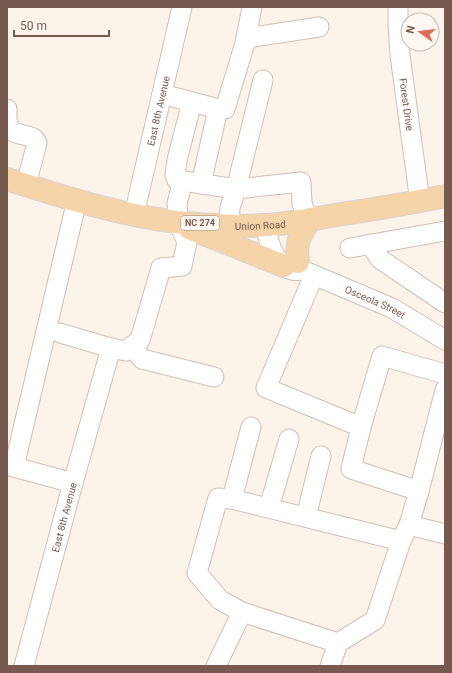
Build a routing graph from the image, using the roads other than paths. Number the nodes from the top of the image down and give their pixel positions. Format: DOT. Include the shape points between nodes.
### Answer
graph roads {
  1 [pos="182,7"];
  2 [pos="252,7"];
  3 [pos="398,7"];
  4 [pos="319,27"];
  5 [pos="246,38"];
  6 [pos="263,80"];
  7 [pos="162,94"];
  8 [pos="192,102"];
  9 [pos="7,109"];
  10 [pos="218,109"];
  11 [pos="183,181"];
  12 [pos="17,182"];
  13 [pos="202,184"];
  14 [pos="236,189"];
  15 [pos="445,196"];
  16 [pos="77,200"];
  17 [pos="420,202"];
  18 [pos="134,215"];
  19 [pos="309,220"];
  20 [pos="178,222"];
  21 [pos="272,224"];
  22 [pos="228,225"];
  23 [pos="445,231"];
  24 [pos="370,244"];
  25 [pos="350,248"];
  26 [pos="300,268"];
  27 [pos="445,303"];
  28 [pos="60,333"];
  29 [pos="445,340"];
  30 [pos="132,346"];
  31 [pos="111,348"];
  32 [pos="445,374"];
  33 [pos="214,377"];
  34 [pos="445,390"];
  35 [pos="252,427"];
  36 [pos="361,427"];
  37 [pos="289,439"];
  38 [pos="321,456"];
  39 [pos="10,466"];
  40 [pos="73,482"];
  41 [pos="419,491"];
  42 [pos="232,498"];
  43 [pos="269,508"];
  44 [pos="306,517"];
  45 [pos="405,533"];
  46 [pos="445,534"];
  47 [pos="242,612"];
  48 [pos="338,643"];
  49 [pos="24,666"];
  50 [pos="216,666"];
  51 [pos="330,666"];
  1 -- 7 [label="street, East 8th Avenue"];
  2 -- 5 [label="street"];
  3 -- 17 [label="street, Forest Drive" via="400,55"];
  4 -- 5 [label="street"];
  5 -- 10 [label="street" via="225,109"];
  6 -- 14 [label="street"];
  7 -- 8 [label="street"];
  7 -- 18 [label="street, East 8th Avenue"];
  8 -- 10 [label="street"];
  8 -- 11 [label="street" via="175,176 177,180"];
  9 -- 12 [label="street" via="10,130 33,137 37,143"];
  10 -- 13 [label="street"];
  11 -- 13 [label="street"];
  11 -- 20 [label="street" via="177,203"];
  12 -- 16 [label="main road, Union Road / NC 274"];
  13 -- 14 [label="street"];
  14 -- 19 [label="street" via="301,182 302,203"];
  14 -- 22 [label="street"];
  15 -- 17 [label="main road, Union Road / NC 274"];
  16 -- 18 [label="main road, Union Road / NC 274"];
  16 -- 39 [label="street"];
  17 -- 19 [label="main road, Union Road / NC 274"];
  18 -- 20 [label="main road, Union Road / NC 274"];
  19 -- 21 [label="main road, Union Road / NC 274"];
  19 -- 26 [label="main road" via="300,235 296,250"];
  20 -- 22 [label="main road, Union Road / NC 274"];
  20 -- 26 [label="main road" via="195,231"];
  20 -- 30 [label="street" via="187,242 182,266 160,268 140,340"];
  21 -- 22 [label="main road, Union Road / NC 274"];
  21 -- 26 [label="street" via="272,249"];
  23 -- 24 [label="street"];
  24 -- 25 [label="street"];
  24 -- 27 [label="street" via="380,259"];
  26 -- 29 [label="street, Osceola Street" via="392,308"];
  26 -- 36 [label="street" via="266,388"];
  28 -- 31 [label="street"];
  30 -- 31 [label="street" via="126,351"];
  30 -- 33 [label="street" via="142,359"];
  31 -- 40 [label="street, East 8th Avenue"];
  32 -- 36 [label="street" via="382,356"];
  34 -- 41 [label="street"];
  35 -- 42 [label="street"];
  36 -- 41 [label="street" via="351,469"];
  37 -- 43 [label="street"];
  38 -- 44 [label="street"];
  39 -- 40 [label="street"];
  40 -- 49 [label="street, East 8th Avenue"];
  41 -- 45 [label="street"];
  42 -- 43 [label="street"];
  42 -- 47 [label="street" via="218,498 197,573 220,600"];
  43 -- 44 [label="street"];
  44 -- 45 [label="street"];
  45 -- 46 [label="street"];
  45 -- 48 [label="street" via="375,620"];
  47 -- 48 [label="street"];
  47 -- 50 [label="street"];
  48 -- 51 [label="street"];
}
